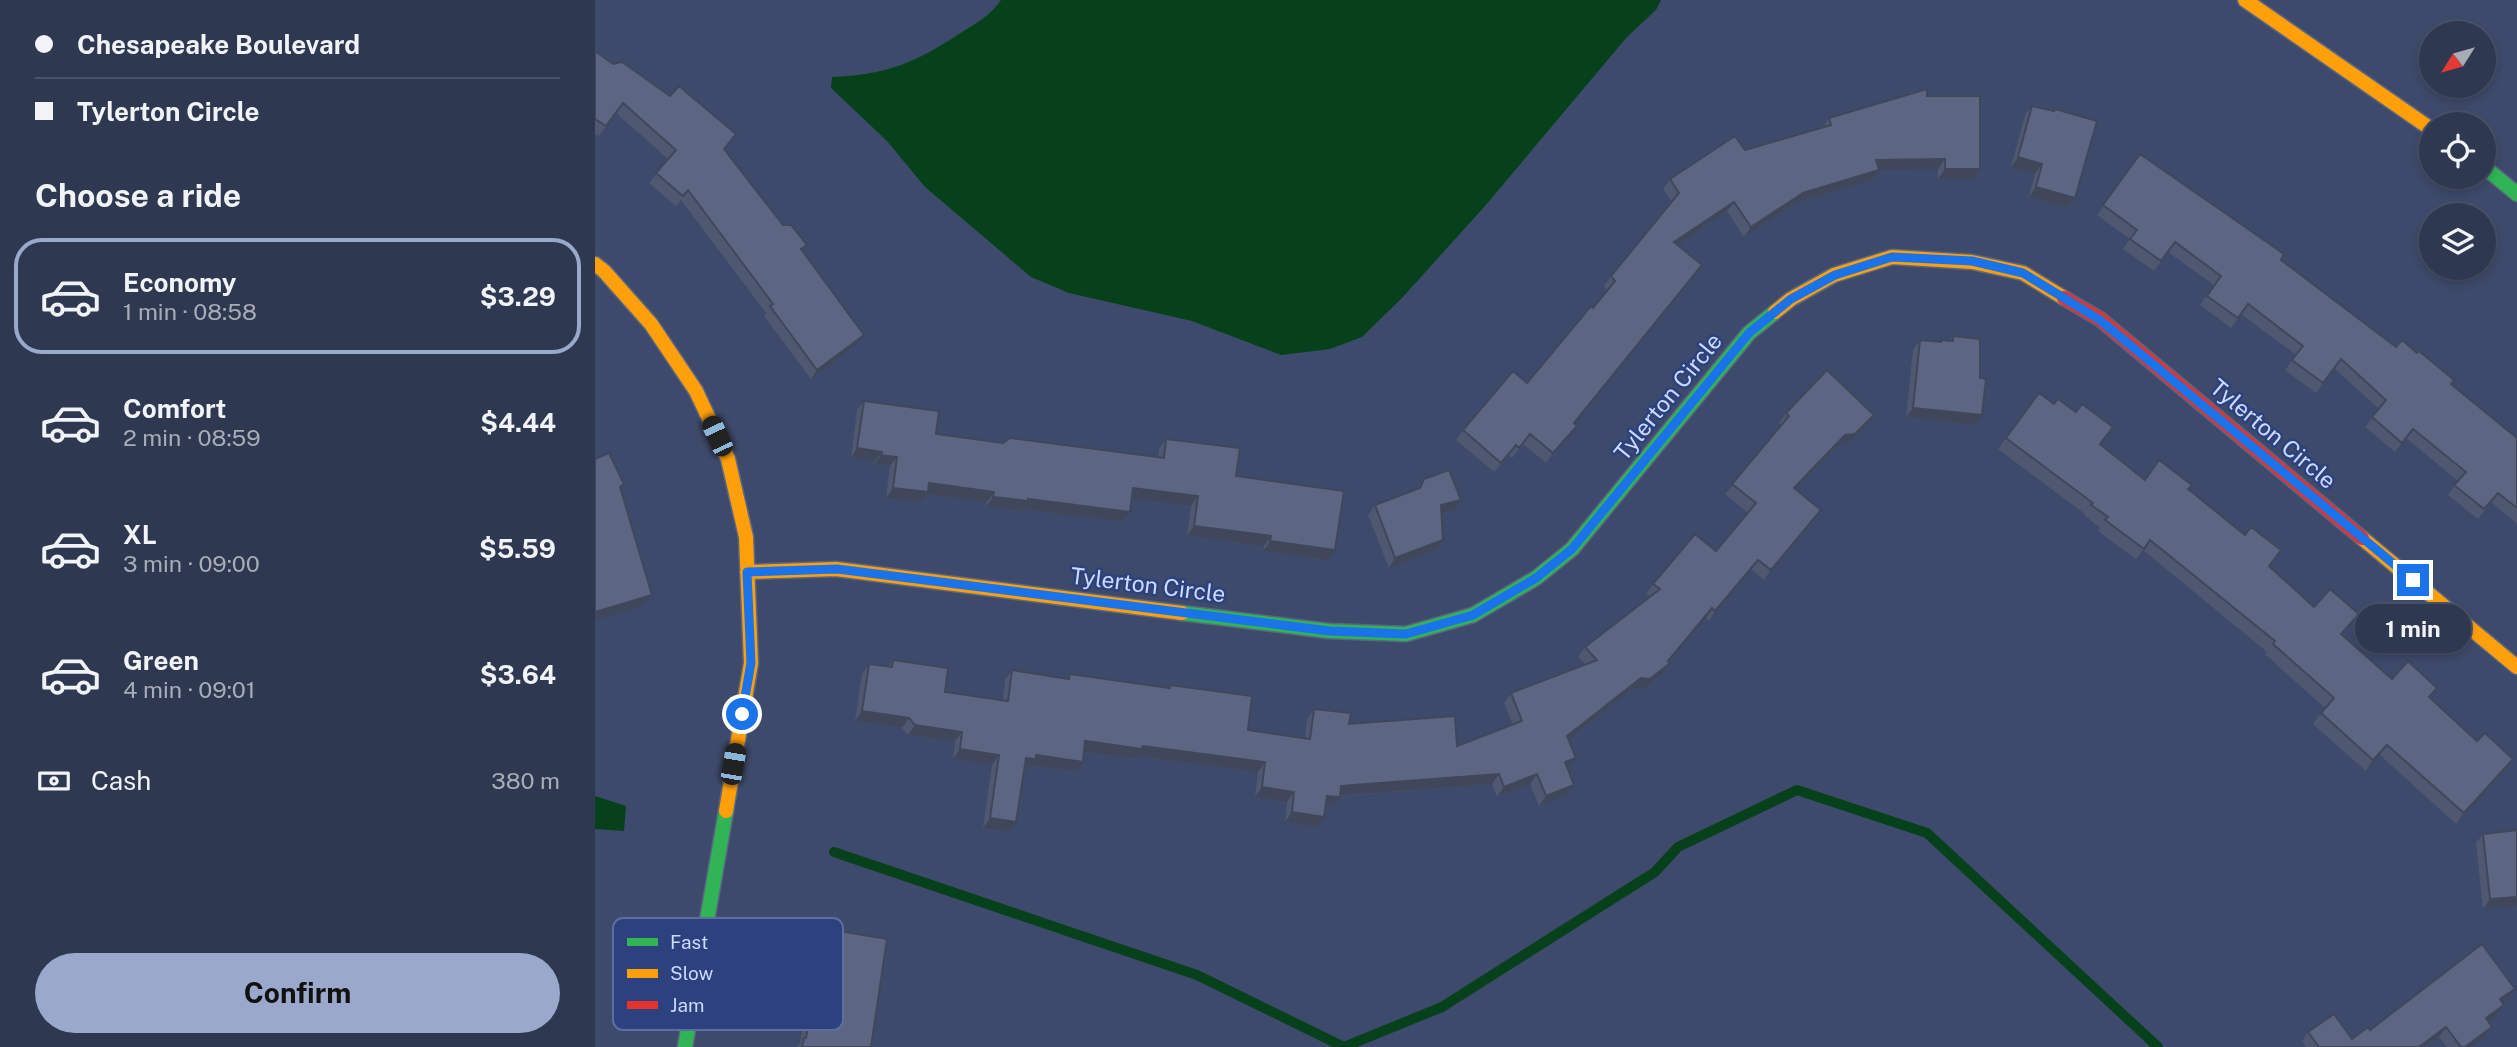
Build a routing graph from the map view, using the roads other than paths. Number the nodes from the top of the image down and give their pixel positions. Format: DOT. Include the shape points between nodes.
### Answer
graph roads {
  1 [pos="2245,0"];
  2 [pos="2419,121"];
  3 [pos="2496,177"];
  4 [pos="2517,194"];
  5 [pos="595,264"];
  6 [pos="747,572"];
  7 [pos="2517,667"];
  8 [pos="707,918"];
  1 -- 2 [label="street"];
  3 -- 4 [label="street"];
  5 -- 6 [label="street" via="651,324 696,391 727,459 746,537"];
  6 -- 7 [label="street, Tylerton Circle" via="837,569 1329,631 1406,634 1473,615 1536,578 1572,549 1749,333 1791,299 1835,275 1892,257 1972,261 2023,273 2100,320"];
  6 -- 8 [label="street" via="751,663"];
}
